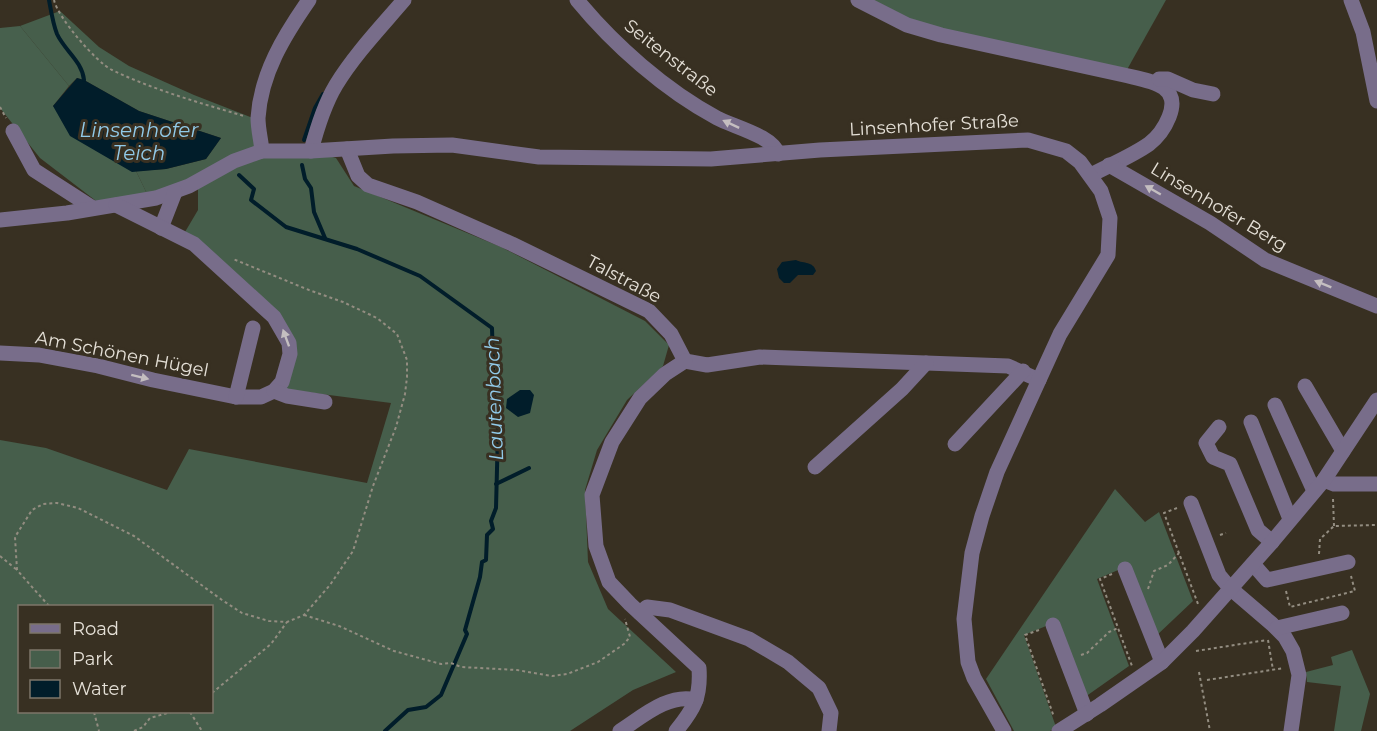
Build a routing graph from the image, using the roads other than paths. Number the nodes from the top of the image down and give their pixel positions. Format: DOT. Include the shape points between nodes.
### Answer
graph roads {
  1 [pos="309,0"];
  2 [pos="404,0"];
  3 [pos="577,0"];
  4 [pos="858,0"];
  5 [pos="1352,0"];
  6 [pos="1151,82"];
  7 [pos="1213,94"];
  8 [pos="1377,101"];
  9 [pos="13,131"];
  10 [pos="347,149"];
  11 [pos="262,151"];
  12 [pos="311,151"];
  13 [pos="778,154"];
  14 [pos="1109,165"];
  15 [pos="1091,175"];
  16 [pos="175,192"];
  17 [pos="117,205"];
  18 [pos="93,208"];
  19 [pos="0,220"];
  20 [pos="161,228"];
  21 [pos="1377,306"];
  22 [pos="253,328"];
  23 [pos="0,353"];
  24 [pos="685,361"];
  25 [pos="926,363"];
  26 [pos="1023,372"];
  27 [pos="1040,380"];
  28 [pos="1305,386"];
  29 [pos="274,391"];
  30 [pos="236,397"];
  31 [pos="1377,400"];
  32 [pos="325,402"];
  33 [pos="1275,405"];
  34 [pos="1251,422"];
  35 [pos="1219,428"];
  36 [pos="955,444"];
  37 [pos="1343,451"];
  38 [pos="815,467"];
  39 [pos="1377,484"];
  40 [pos="1319,485"];
  41 [pos="1191,503"];
  42 [pos="1290,519"];
  43 [pos="1272,542"];
  44 [pos="1348,562"];
  45 [pos="1253,564"];
  46 [pos="1125,569"];
  47 [pos="1230,588"];
  48 [pos="636,610"];
  49 [pos="1342,614"];
  50 [pos="1053,625"];
  51 [pos="1277,635"];
  52 [pos="1162,662"];
  53 [pos="696,700"];
  54 [pos="1087,714"];
  55 [pos="1057,726"];
  56 [pos="621,731"];
  57 [pos="676,731"];
  58 [pos="829,731"];
  59 [pos="1004,731"];
  60 [pos="1291,731"];
  1 -- 11 [label="street" via="273,58 258,120"];
  2 -- 12 [label="street" via="337,84"];
  13 -- 3 [label="street, Seitenstraße, one-way" via="770,141 729,124 683,97 629,54"];
  4 -- 6 [label="street" via="907,25 941,35"];
  5 -- 8 [label="street"];
  6 -- 7 [label="street" via="1168,79"];
  6 -- 14 [label="street, Linsenhofer Berg" via="1167,89 1172,97 1164,128 1150,144"];
  9 -- 18 [label="street" via="34,170"];
  10 -- 12 [label="street, Linsenhofer Straße"];
  10 -- 13 [label="street, Linsenhofer Straße" via="452,145 560,158 711,159"];
  10 -- 24 [label="street, Talstraße" via="358,176 368,185 512,244 649,311 671,333"];
  11 -- 12 [label="street, Linsenhofer Straße"];
  11 -- 16 [label="street, Linsenhofer Straße"];
  13 -- 15 [label="street, Linsenhofer Straße" via="1028,140 1066,151"];
  14 -- 15 [label="street, Linsenhofer Berg"];
  21 -- 14 [label="street, Linsenhofer Berg, one-way" via="1265,260"];
  15 -- 27 [label="street, Linsenhofer Straße" via="1110,218 1108,255 1060,334"];
  16 -- 17 [label="street, Linsenhofer Straße"];
  16 -- 20 [label="street"];
  17 -- 18 [label="street, Linsenhofer Straße"];
  17 -- 20 [label="street"];
  18 -- 19 [label="street, Linsenhofer Straße"];
  29 -- 20 [label="street, one-way" via="282,382 290,354 282,328 194,244"];
  22 -- 30 [label="street"];
  23 -- 30 [label="street, Am Schönen Hügel, one-way" via="39,355"];
  24 -- 25 [label="street" via="707,365 760,357"];
  24 -- 48 [label="street" via="640,398 612,442 592,495 596,546 609,582"];
  25 -- 26 [label="street" via="1008,366"];
  25 -- 38 [label="street"];
  26 -- 27 [label="street"];
  26 -- 36 [label="street"];
  27 -- 59 [label="street, Linsenhofer Straße" via="997,472 982,516 967,583 964,619 968,662"];
  28 -- 37 [label="street"];
  29 -- 30 [label="street, Am Schönen Hügel" via="261,397"];
  29 -- 32 [label="street, Am Schönen Hügel"];
  31 -- 37 [label="street"];
  33 -- 40 [label="street"];
  34 -- 42 [label="street"];
  35 -- 43 [label="street" via="1206,444 1214,457 1230,464 1258,530"];
  37 -- 40 [label="street"];
  39 -- 40 [label="street"];
  40 -- 42 [label="street"];
  41 -- 47 [label="street" via="1219,575"];
  42 -- 43 [label="street"];
  43 -- 45 [label="street"];
  44 -- 45 [label="street" via="1267,580"];
  45 -- 47 [label="street"];
  46 -- 52 [label="street"];
  47 -- 51 [label="street"];
  47 -- 52 [label="street"];
  48 -- 53 [label="street" via="699,668"];
  48 -- 58 [label="street" via="670,610 749,639 788,663 819,688 831,713"];
  49 -- 51 [label="street"];
  50 -- 54 [label="street"];
  51 -- 60 [label="street" via="1293,651 1299,675"];
  52 -- 54 [label="street"];
  53 -- 56 [label="street" via="666,703"];
  53 -- 57 [label="street"];
  54 -- 55 [label="street"];
}
